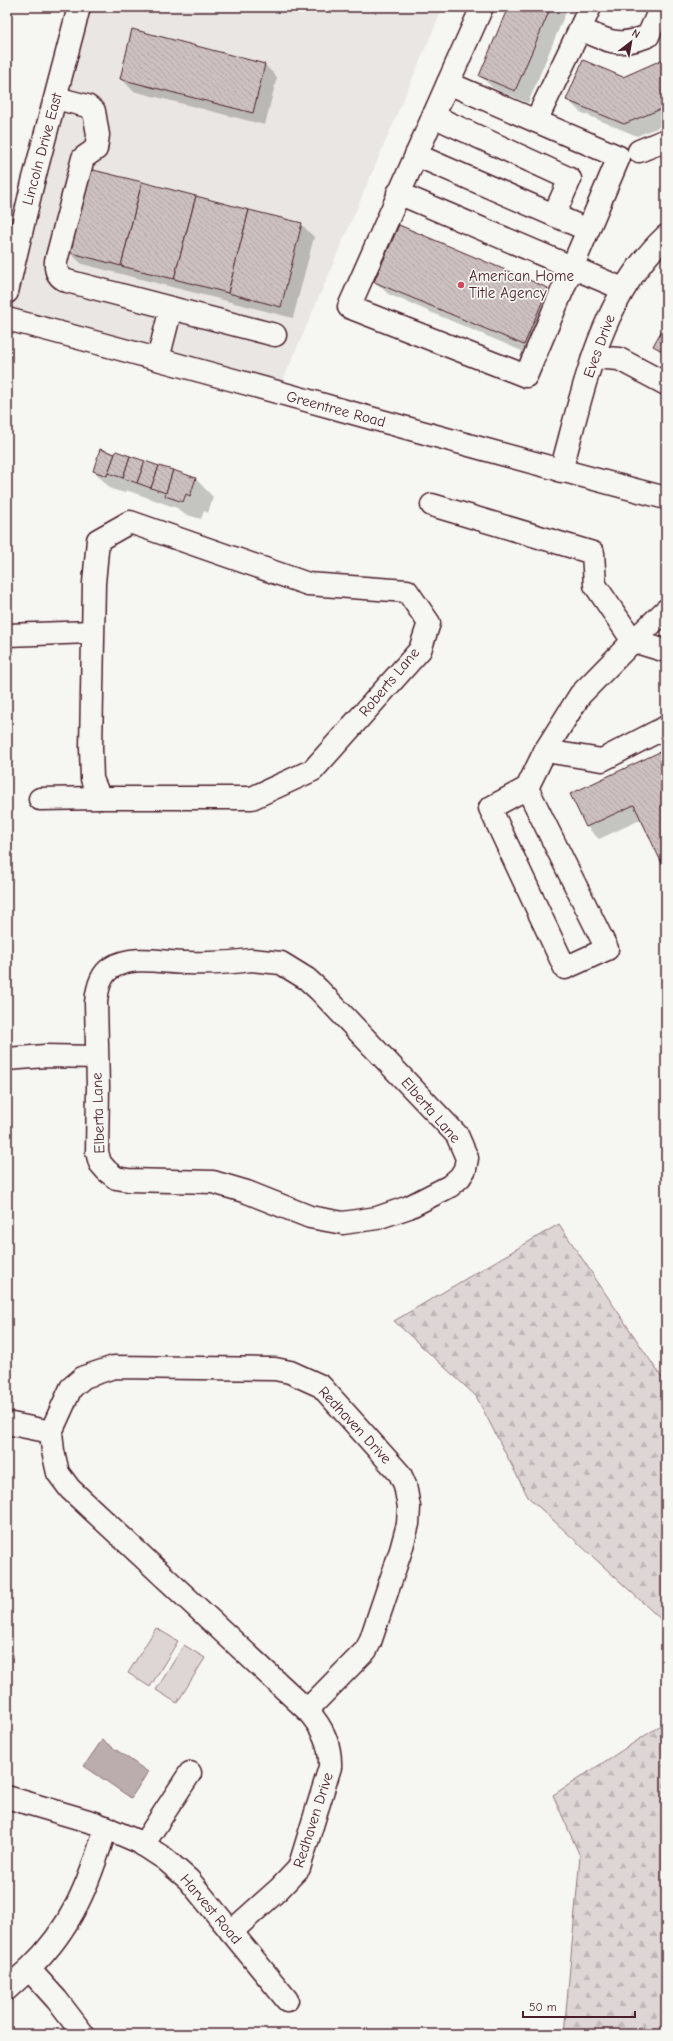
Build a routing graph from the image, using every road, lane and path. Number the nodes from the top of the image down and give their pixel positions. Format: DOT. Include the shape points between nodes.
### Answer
graph roads {
  1 [pos="79,7"];
  2 [pos="482,7"];
  3 [pos="590,7"];
  4 [pos="661,7"];
  5 [pos="580,29"];
  6 [pos="448,83"];
  7 [pos="56,98"];
  8 [pos="433,116"];
  9 [pos="536,121"];
  10 [pos="666,140"];
  11 [pos="639,151"];
  12 [pos="416,155"];
  13 [pos="398,193"];
  14 [pos="554,215"];
  15 [pos="588,230"];
  16 [pos="666,236"];
  17 [pos="572,267"];
  18 [pos="623,289"];
  19 [pos="7,292"];
  20 [pos="171,308"];
  21 [pos="7,319"];
  22 [pos="275,335"];
  23 [pos="593,357"];
  24 [pos="158,359"];
  25 [pos="666,384"];
  26 [pos="561,471"];
  27 [pos="666,498"];
  28 [pos="432,505"];
  29 [pos="666,610"];
  30 [pos="92,632"];
  31 [pos="7,635"];
  32 [pos="633,641"];
  33 [pos="666,651"];
  34 [pos="666,727"];
  35 [pos="545,751"];
  36 [pos="527,788"];
  37 [pos="100,798"];
  38 [pos="40,799"];
  39 [pos="96,1057"];
  40 [pos="7,1059"];
  41 [pos="7,1423"];
  42 [pos="51,1432"];
  43 [pos="307,1710"];
  44 [pos="190,1773"];
  45 [pos="7,1796"];
  46 [pos="106,1827"];
  47 [pos="143,1845"];
  48 [pos="231,1932"];
  49 [pos="29,1969"];
  50 [pos="7,1989"];
  51 [pos="287,2000"];
  52 [pos="83,2034"];
  1 -- 7 [label="street, Lincoln Drive East"];
  2 -- 6 [label="street"];
  3 -- 5 [label="street"];
  4 -- 5 [label="street" via="648,36 630,43 612,43"];
  5 -- 9 [label="street"];
  6 -- 8 [label="street"];
  6 -- 9 [label="street"];
  7 -- 19 [label="street, Lincoln Drive East"];
  7 -- 20 [label="street" via="87,106 94,111 98,143 96,149 83,158 56,267 58,275 67,281"];
  8 -- 12 [label="street"];
  8 -- 14 [label="street" via="570,179"];
  9 -- 15 [label="street" via="619,157"];
  10 -- 11 [label="street"];
  12 -- 13 [label="street"];
  12 -- 14 [label="street"];
  13 -- 17 [label="street"];
  13 -- 17 [label="street" via="349,307 526,376"];
  14 -- 15 [label="street"];
  15 -- 17 [label="street"];
  16 -- 18 [label="street, Eves Drive" via="637,268"];
  17 -- 18 [label="street"];
  18 -- 23 [label="street, Eves Drive"];
  20 -- 22 [label="street"];
  20 -- 24 [label="street"];
  21 -- 24 [label="street, Greentree Road"];
  23 -- 25 [label="street" via="619,359"];
  23 -- 26 [label="street, Eves Drive"];
  24 -- 26 [label="street, Greentree Road"];
  26 -- 27 [label="street, Greentree Road"];
  28 -- 32 [label="street" via="594,553 595,585"];
  29 -- 32 [label="street"];
  30 -- 31 [label="street"];
  30 -- 37 [label="street, Roberts Lane" via="92,779"];
  30 -- 37 [label="street, Roberts Lane" via="98,540 130,522 308,584 407,591 429,623 420,650 313,770 252,798"];
  32 -- 33 [label="street"];
  32 -- 35 [label="street" via="580,696"];
  34 -- 35 [label="street" via="602,760"];
  35 -- 36 [label="street"];
  36 -- 36 [label="street" via="490,808 565,968 607,949"];
  37 -- 38 [label="street"];
  39 -- 39 [label="street, Elberta Lane" via="97,989 110,968 134,961 208,963 252,960 281,963 307,979 458,1135 467,1158 465,1169 450,1186 419,1203 377,1218 343,1223 310,1217 247,1192 213,1182 116,1178 100,1163 97,1152"];
  39 -- 40 [label="street, Elberta Lane" via="45,1056"];
  41 -- 42 [label="street"];
  42 -- 43 [label="street, Redhaven Drive" via="58,1473 70,1489"];
  42 -- 43 [label="street, Redhaven Drive" via="71,1388 84,1377 114,1367 274,1369 290,1372 321,1386 400,1474 405,1484 409,1507 408,1524 401,1550 366,1650"];
  43 -- 48 [label="street, Redhaven Drive" via="321,1726 330,1755 330,1767 299,1868"];
  44 -- 47 [label="street"];
  45 -- 46 [label="street, Harvest Road"];
  46 -- 47 [label="street, Harvest Road"];
  46 -- 49 [label="street" via="90,1876 70,1919 51,1947"];
  47 -- 48 [label="street, Harvest Road" via="165,1859 189,1880"];
  48 -- 51 [label="street, Harvest Road"];
  49 -- 50 [label="street"];
  49 -- 52 [label="street"];
}
